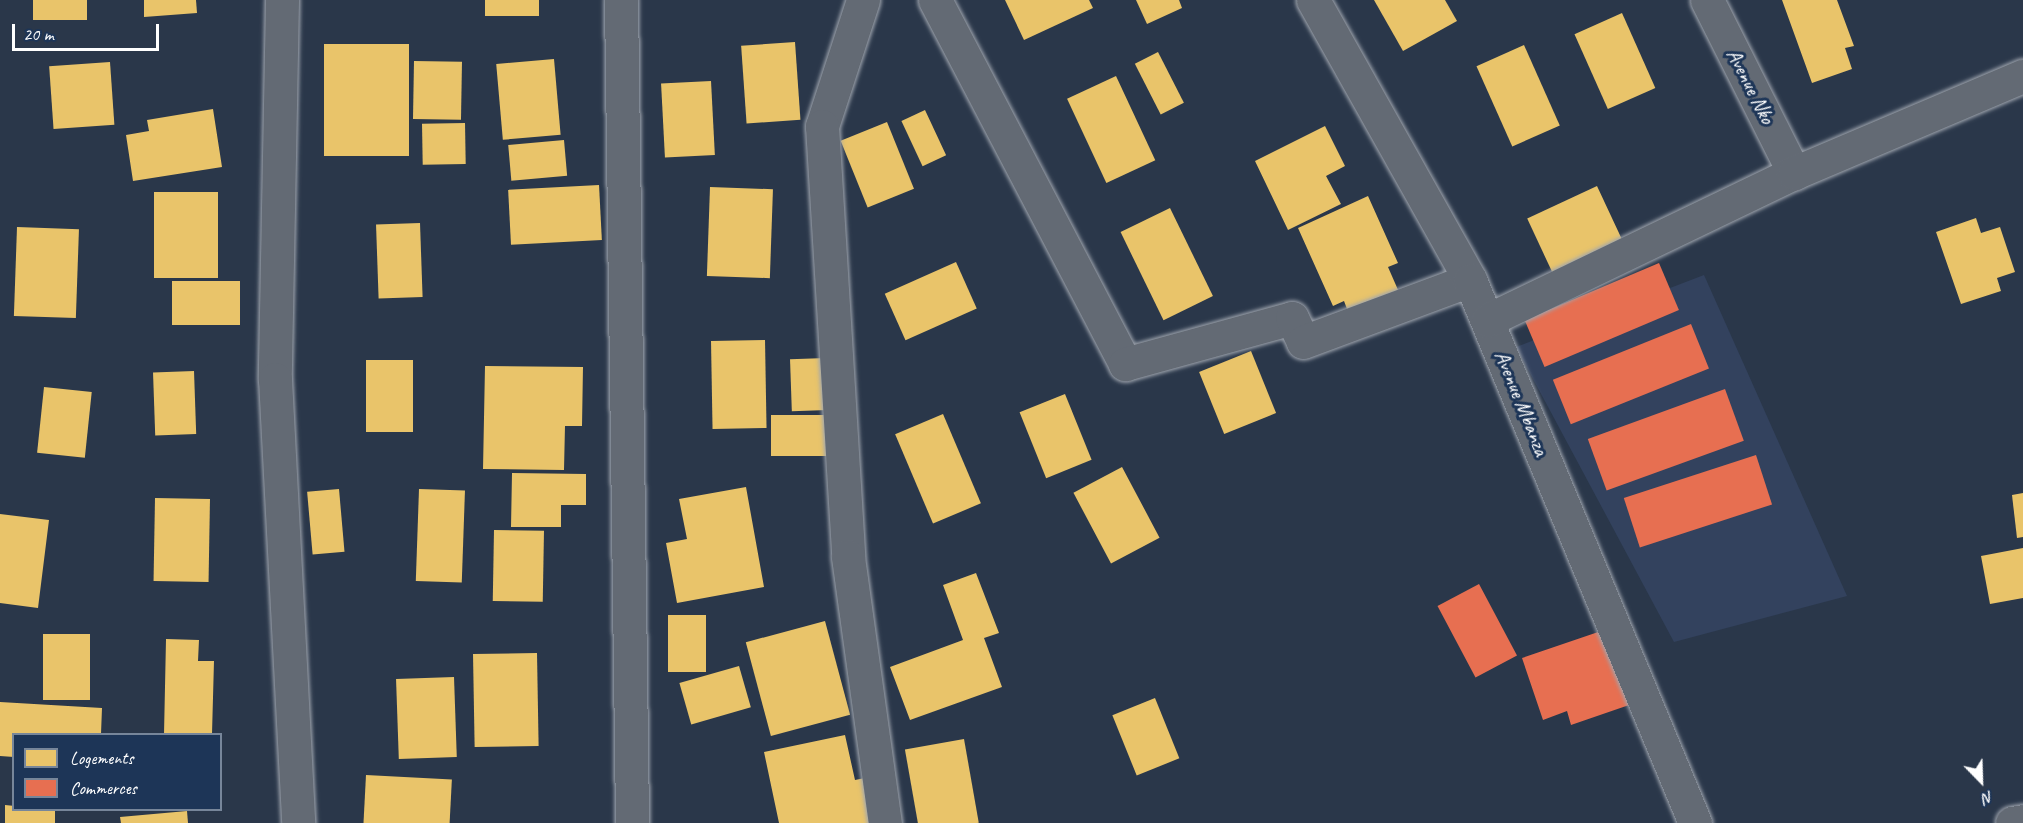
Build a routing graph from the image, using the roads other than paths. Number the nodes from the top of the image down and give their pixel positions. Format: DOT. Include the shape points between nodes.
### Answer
graph roads {
  1 [pos="282,0"];
  2 [pos="621,0"];
  3 [pos="863,0"];
  4 [pos="935,0"];
  5 [pos="1312,0"];
  6 [pos="1707,0"];
  7 [pos="2023,76"];
  8 [pos="1794,173"];
  9 [pos="1470,280"];
  10 [pos="1488,320"];
  11 [pos="2023,821"];
  12 [pos="298,823"];
  13 [pos="632,823"];
  14 [pos="885,823"];
  15 [pos="1695,823"];
  16 [pos="2012,823"];
  1 -- 12 [label="main road" via="275,379"];
  2 -- 13 [label="main road"];
  3 -- 14 [label="main road" via="822,126 848,557"];
  4 -- 9 [label="main road" via="1125,364 1292,318 1303,342"];
  5 -- 9 [label="main road, Avenue Mbanza"];
  6 -- 8 [label="main road, Avenue Nko"];
  7 -- 8 [label="main road"];
  8 -- 10 [label="main road"];
  9 -- 10 [label="main road, Avenue Mbanza"];
  10 -- 15 [label="main road, Avenue Mbanza"];
  11 -- 16 [label="main road"];
}
